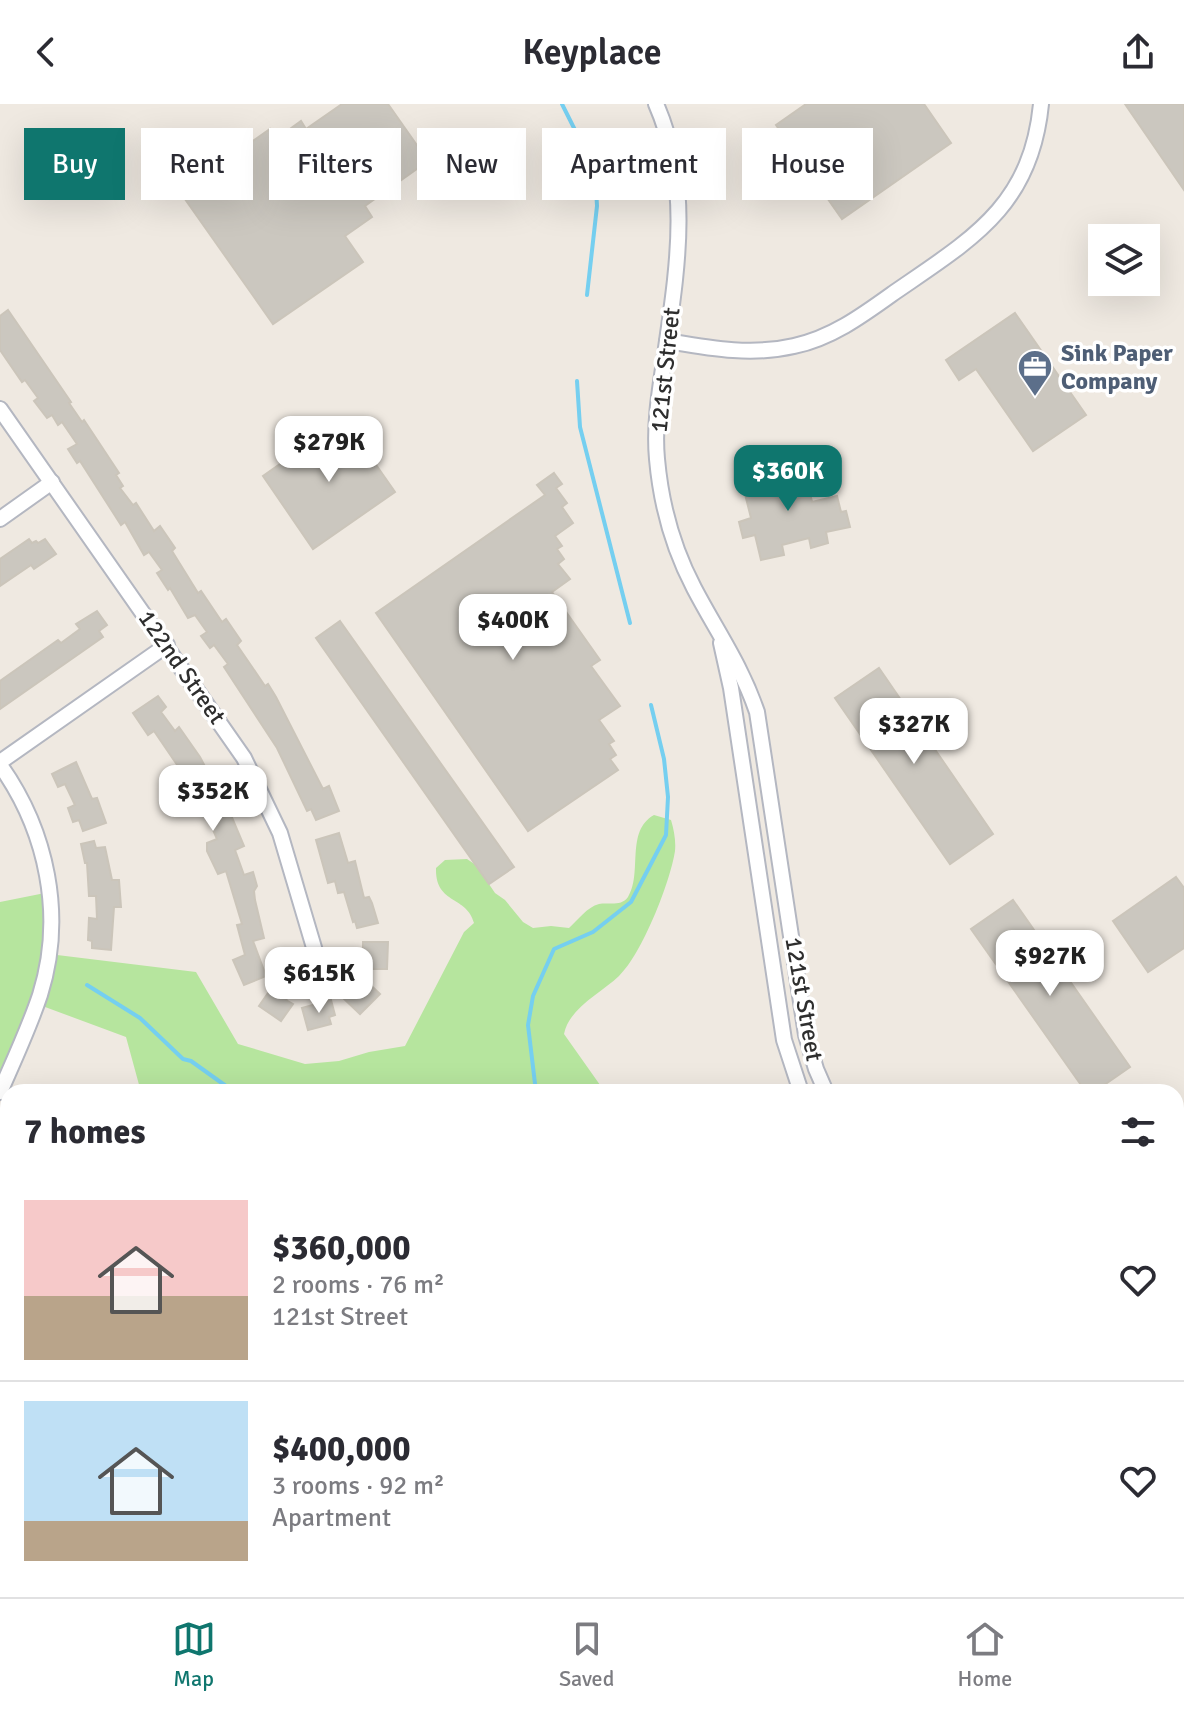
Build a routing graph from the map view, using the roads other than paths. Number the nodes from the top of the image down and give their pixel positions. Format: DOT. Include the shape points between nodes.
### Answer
graph roads {
  1 [pos="656,104"];
  2 [pos="1041,104"];
  3 [pos="667,341"];
  4 [pos="0,409"];
  5 [pos="52,482"];
  6 [pos="0,519"];
  7 [pos="717,627"];
  8 [pos="167,645"];
  9 [pos="0,764"];
  10 [pos="315,951"];
  11 [pos="3,1084"];
  12 [pos="798,1084"];
  13 [pos="823,1084"];
  1 -- 3 [label="street, 121st Street" via="676,169 680,208"];
  2 -- 3 [label="street" via="1033,148 996,215 859,318 819,339 772,350 748,352"];
  3 -- 7 [label="street, 121st Street" via="656,427 661,491 679,557"];
  4 -- 5 [label="street, 122nd Street"];
  5 -- 6 [label="street"];
  5 -- 8 [label="street, 122nd Street"];
  7 -- 12 [label="street, 121st Street" via="731,688 784,1040"];
  7 -- 13 [label="street, 121st Street" via="757,712 806,1035"];
  8 -- 9 [label="street"];
  8 -- 10 [label="street, 122nd Street" via="236,744 263,795"];
  9 -- 11 [label="street" via="43,853 51,922 40,994"];
}
